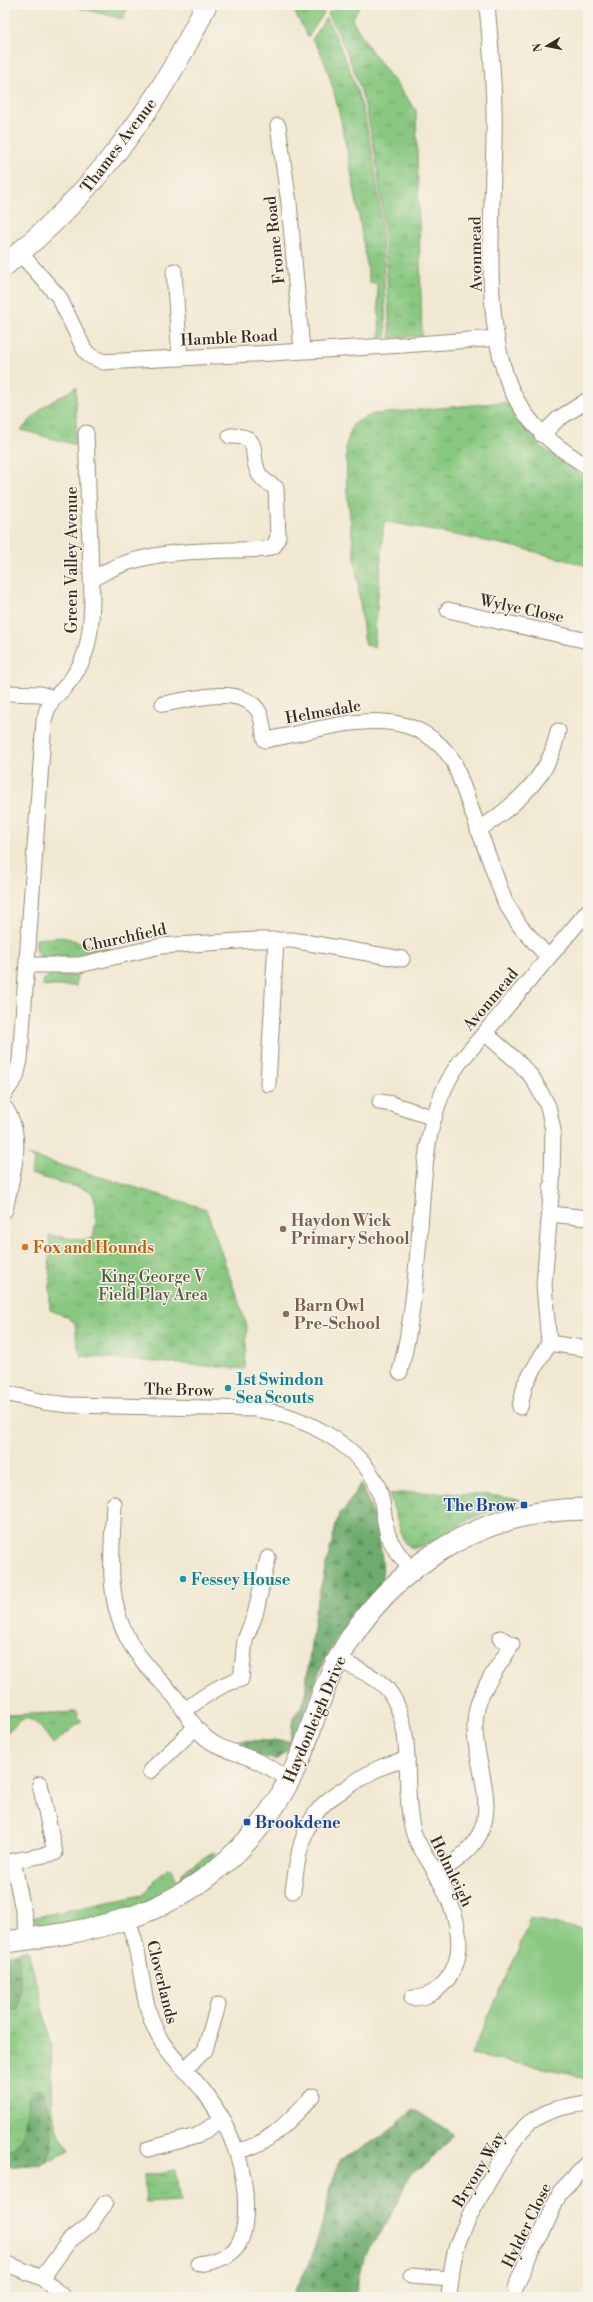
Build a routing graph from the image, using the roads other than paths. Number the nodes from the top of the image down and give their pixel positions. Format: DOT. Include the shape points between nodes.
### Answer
graph roads {
  1 [pos="206,5"];
  2 [pos="487,5"];
  3 [pos="278,126"];
  4 [pos="12,259"];
  5 [pos="174,271"];
  6 [pos="496,338"];
  7 [pos="302,350"];
  8 [pos="180,358"];
  9 [pos="588,400"];
  10 [pos="86,433"];
  11 [pos="230,436"];
  12 [pos="542,436"];
  13 [pos="588,467"];
  14 [pos="92,580"];
  15 [pos="448,610"];
  16 [pos="588,641"];
  17 [pos="5,693"];
  18 [pos="54,698"];
  19 [pos="163,704"];
  20 [pos="558,731"];
  21 [pos="478,830"];
  22 [pos="588,911"];
  23 [pos="276,940"];
  24 [pos="548,957"];
  25 [pos="402,959"];
  26 [pos="28,966"];
  27 [pos="486,1034"];
  28 [pos="268,1084"];
  29 [pos="5,1093"];
  30 [pos="380,1102"];
  31 [pos="5,1108"];
  32 [pos="434,1118"];
  33 [pos="5,1210"];
  34 [pos="550,1214"];
  35 [pos="588,1218"];
  36 [pos="548,1343"];
  37 [pos="588,1349"];
  38 [pos="400,1372"];
  39 [pos="5,1393"];
  40 [pos="520,1407"];
  41 [pos="114,1504"];
  42 [pos="588,1509"];
  43 [pos="268,1558"];
  44 [pos="412,1570"];
  45 [pos="500,1638"];
  46 [pos="338,1659"];
  47 [pos="185,1710"];
  48 [pos="195,1728"];
  49 [pos="407,1760"];
  50 [pos="150,1772"];
  51 [pos="289,1780"];
  52 [pos="40,1784"];
  53 [pos="434,1870"];
  54 [pos="293,1891"];
  55 [pos="127,1920"];
  56 [pos="28,1939"];
  57 [pos="5,1942"];
  58 [pos="412,1998"];
  59 [pos="218,2005"];
  60 [pos="185,2069"];
  61 [pos="312,2096"];
  62 [pos="588,2103"];
  63 [pos="222,2120"];
  64 [pos="148,2149"];
  65 [pos="237,2151"];
  66 [pos="588,2163"];
  67 [pos="104,2203"];
  68 [pos="5,2263"];
  69 [pos="199,2264"];
  70 [pos="411,2276"];
  71 [pos="42,2278"];
  72 [pos="452,2279"];
  73 [pos="515,2289"];
  74 [pos="62,2296"];
  75 [pos="449,2297"];
  1 -- 4 [label="street, Thames Avenue" via="169,75 118,150 70,206"];
  2 -- 6 [label="street, Avonmead" via="494,136 491,236"];
  3 -- 7 [label="street, Frome Road" via="289,203"];
  4 -- 8 [label="street, Hamble Road" via="59,297 90,356 104,362"];
  5 -- 8 [label="street"];
  6 -- 7 [label="street, Hamble Road" via="387,348"];
  6 -- 12 [label="street, Avonmead" via="511,390"];
  7 -- 8 [label="street, Hamble Road"];
  9 -- 12 [label="street" via="558,419"];
  10 -- 14 [label="street, Green Valley Avenue"];
  11 -- 14 [label="street" via="244,436 251,441 260,475 276,488 278,537 274,546 266,549 157,555 105,572"];
  12 -- 13 [label="street, Avonmead"];
  14 -- 18 [label="street, Green Valley Avenue" via="92,623 85,657 74,678"];
  15 -- 16 [label="street, Wylye Close"];
  17 -- 18 [label="street" via="40,694"];
  18 -- 26 [label="street, Green Valley Avenue" via="44,721"];
  19 -- 21 [label="street, Helmsdale" via="206,697 240,697 255,706 260,714 265,740 363,721 392,722 416,730 439,743 454,762"];
  20 -- 21 [label="street" via="551,755 535,780 510,807"];
  21 -- 24 [label="street, Helmsdale" via="505,902 520,926"];
  22 -- 24 [label="street, Avonmead"];
  23 -- 25 [label="street, Churchfield" via="292,940"];
  23 -- 26 [label="street, Churchfield" via="161,946 92,963"];
  23 -- 28 [label="street"];
  24 -- 27 [label="street, Avonmead"];
  26 -- 29 [label="street, Green Valley Avenue" via="18,1072 14,1083"];
  27 -- 32 [label="street, Avonmead" via="451,1075"];
  27 -- 34 [label="street" via="532,1077 548,1106 553,1144"];
  30 -- 32 [label="street"];
  31 -- 33 [label="street" via="14,1125 16,1144"];
  32 -- 38 [label="street, Avonmead" via="424,1181 412,1312"];
  34 -- 35 [label="street"];
  34 -- 36 [label="street" via="544,1285"];
  36 -- 37 [label="street"];
  36 -- 40 [label="street" via="525,1384"];
  39 -- 44 [label="street, The Brow" via="69,1405 256,1409 308,1423 339,1443 369,1472 380,1493 391,1542"];
  41 -- 47 [label="street" via="112,1585 115,1608 126,1635 138,1654"];
  42 -- 44 [label="street, Haydonleigh Drive" via="522,1516 484,1528 452,1543"];
  43 -- 47 [label="street" via="255,1615 245,1640 241,1679 216,1688"];
  44 -- 46 [label="street, Haydonleigh Drive" via="363,1618"];
  45 -- 53 [label="street" via="512,1644 488,1681 477,1708 475,1722 475,1743 486,1795 484,1823 471,1847 447,1867"];
  46 -- 49 [label="street, Holmleigh" via="378,1681 390,1692 402,1721"];
  46 -- 51 [label="street, Haydonleigh Drive"];
  47 -- 48 [label="street"];
  48 -- 50 [label="street"];
  48 -- 51 [label="street" via="216,1745 272,1768"];
  49 -- 53 [label="street, Holmleigh" via="406,1784 412,1829"];
  49 -- 54 [label="street" via="374,1770 322,1806 305,1833"];
  51 -- 55 [label="street, Haydonleigh Drive" via="265,1818 228,1861 168,1902"];
  52 -- 56 [label="street" via="55,1853 13,1862"];
  53 -- 58 [label="street, Holmleigh" via="454,1914 459,1942 457,1956 453,1970 439,1988 428,1996"];
  55 -- 56 [label="street, Haydonleigh Drive" via="84,1931"];
  55 -- 60 [label="street, Cloverlands" via="133,1933 139,1972 153,2024 159,2036"];
  56 -- 57 [label="street, Haydonleigh Drive"];
  59 -- 60 [label="street" via="205,2050"];
  60 -- 63 [label="street, Cloverlands" via="205,2093"];
  61 -- 65 [label="street" via="270,2138 254,2147"];
  62 -- 72 [label="street, Bryony Way" via="547,2112 523,2128 501,2162 458,2241"];
  63 -- 64 [label="street" via="197,2136"];
  63 -- 65 [label="street, Cloverlands"];
  65 -- 69 [label="street, Cloverlands" via="246,2196 245,2227 241,2240 228,2257"];
  66 -- 73 [label="street, Hylder Close" via="560,2192"];
  67 -- 71 [label="street" via="90,2225 69,2241"];
  68 -- 71 [label="street"];
  70 -- 72 [label="street"];
  71 -- 74 [label="street"];
  72 -- 75 [label="street, Bryony Way"];
}
